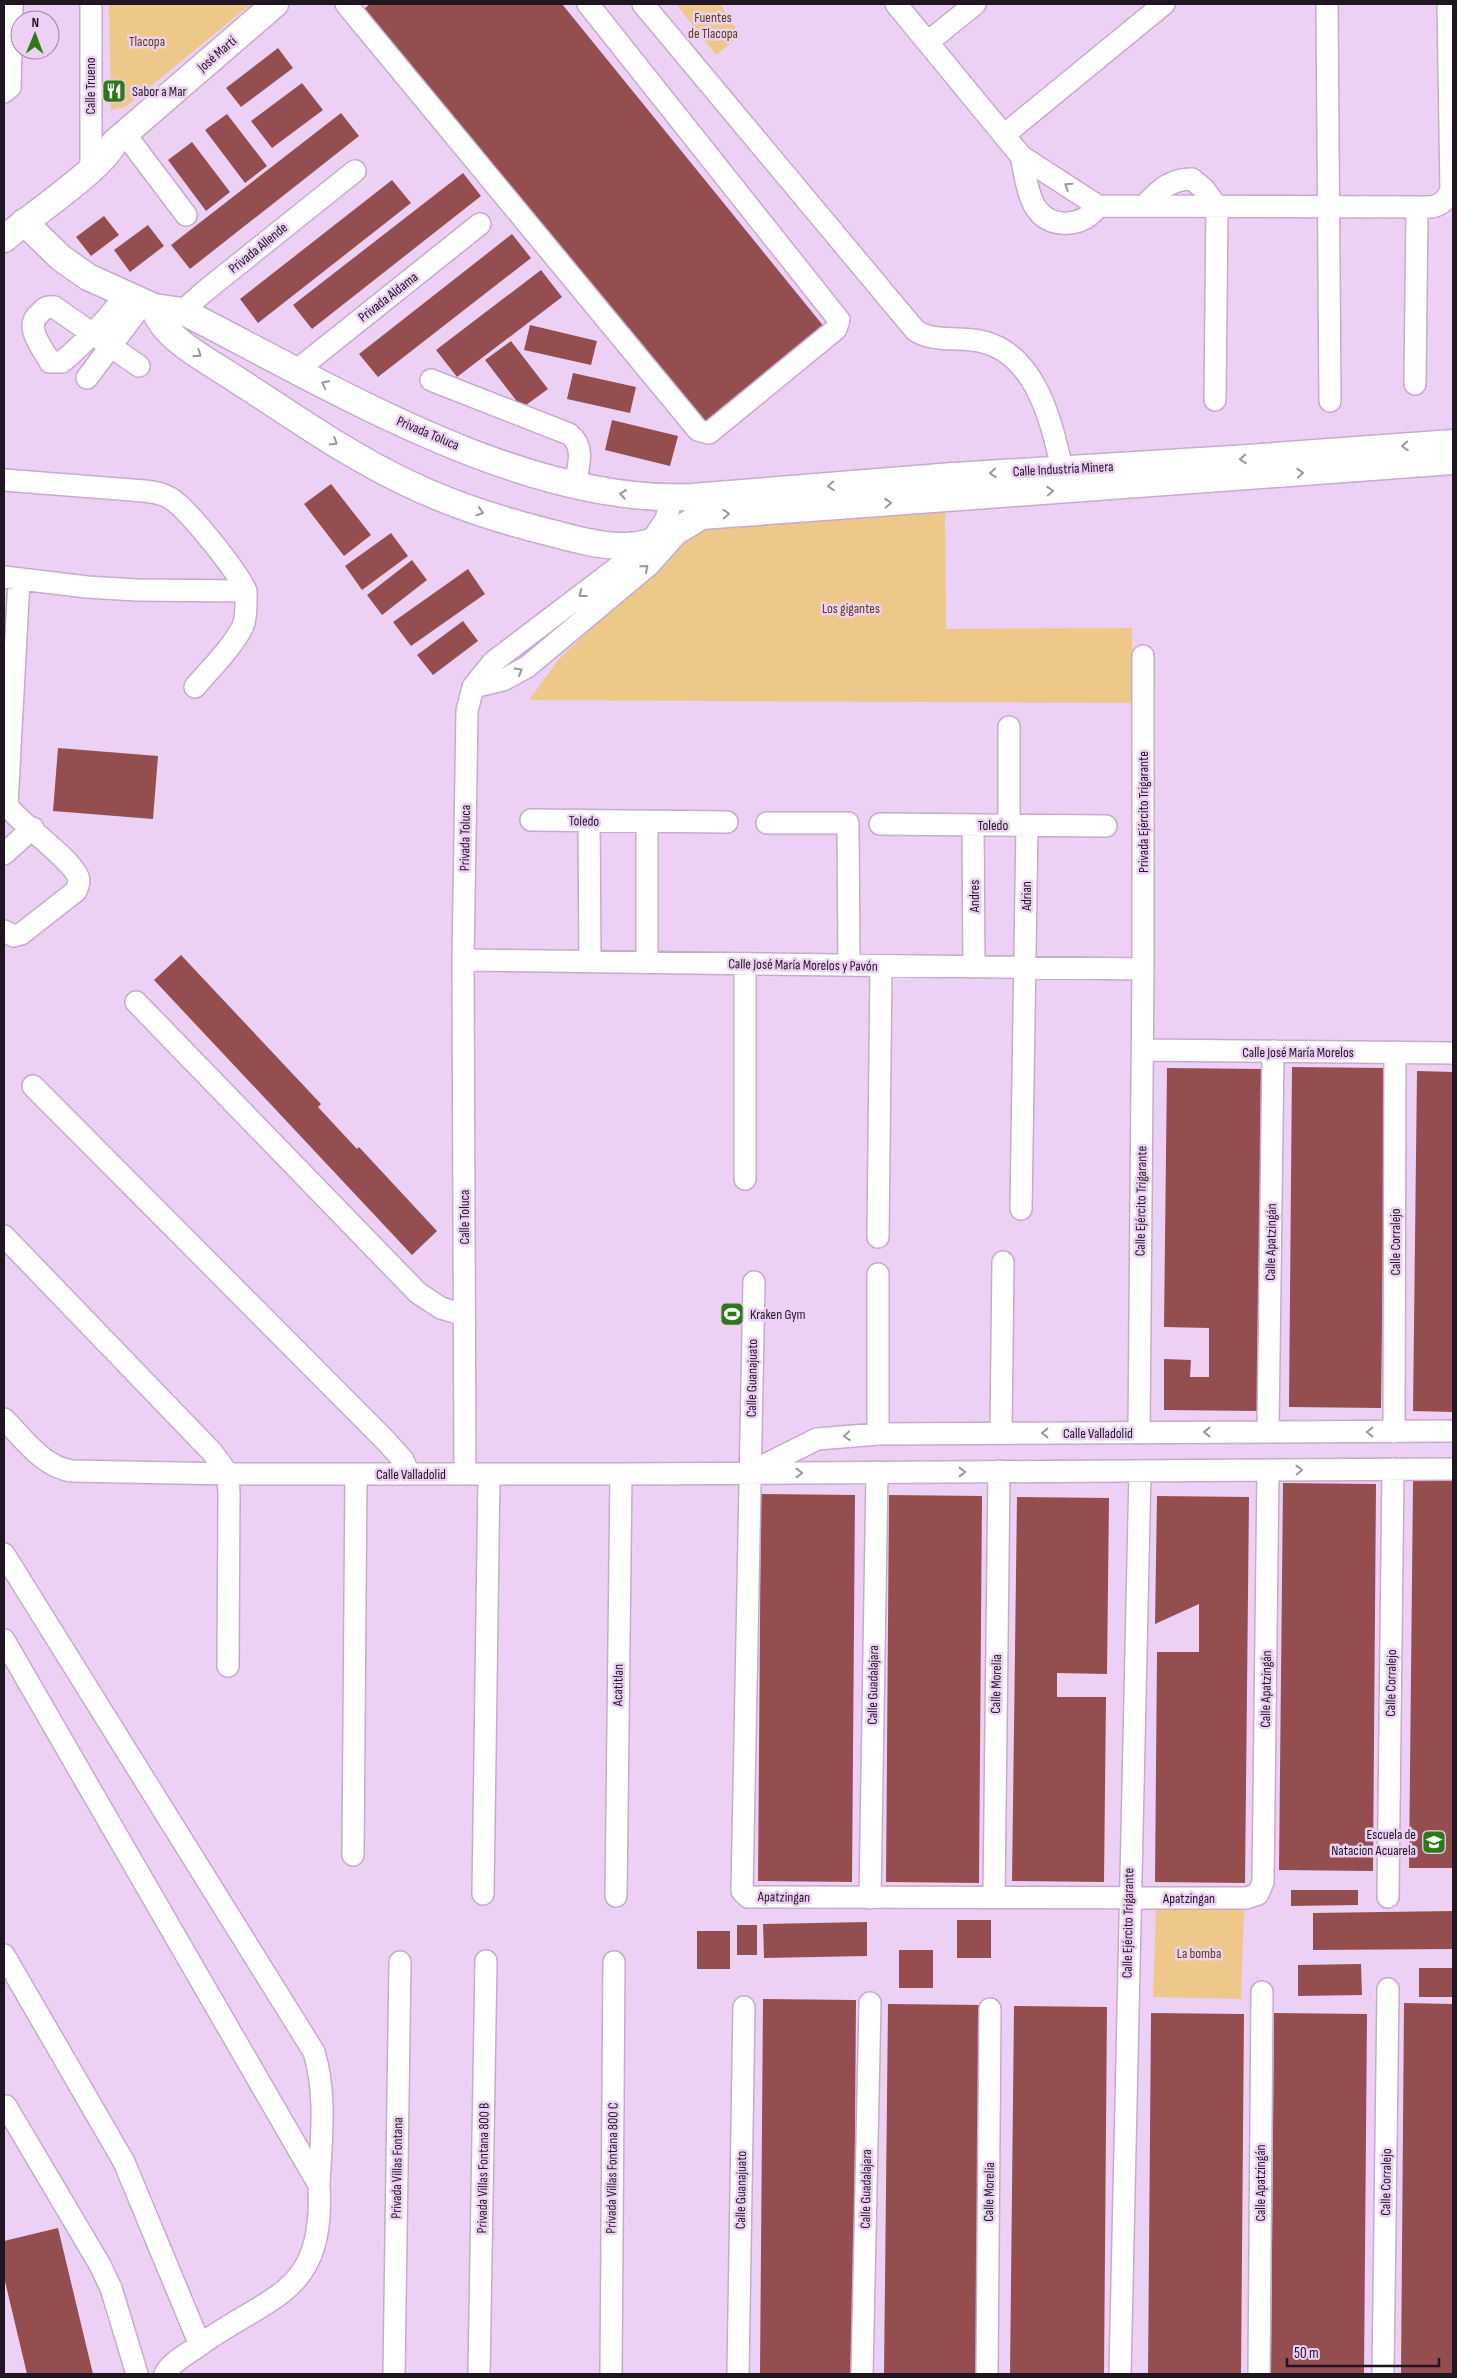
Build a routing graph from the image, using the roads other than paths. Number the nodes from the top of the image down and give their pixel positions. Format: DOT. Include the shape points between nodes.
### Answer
graph roads {
  1 [pos="12,4"];
  2 [pos="91,4"];
  3 [pos="275,4"];
  4 [pos="346,4"];
  5 [pos="588,4"];
  6 [pos="642,4"];
  7 [pos="896,4"];
  8 [pos="975,4"];
  9 [pos="1164,4"];
  10 [pos="1326,4"];
  11 [pos="1448,4"];
  12 [pos="928,42"];
  13 [pos="4,92"];
  14 [pos="1004,135"];
  15 [pos="105,148"];
  16 [pos="1021,156"];
  17 [pos="355,171"];
  18 [pos="1098,206"];
  19 [pos="1217,207"];
  20 [pos="1328,207"];
  21 [pos="1417,207"];
  22 [pos="186,215"];
  23 [pos="14,219"];
  24 [pos="480,224"];
  25 [pos="4,239"];
  26 [pos="154,309"];
  27 [pos="111,347"];
  28 [pos="139,366"];
  29 [pos="297,370"];
  30 [pos="87,378"];
  31 [pos="431,380"];
  32 [pos="1415,384"];
  33 [pos="1215,400"];
  34 [pos="1330,401"];
  35 [pos="1453,443"];
  36 [pos="1453,461"];
  37 [pos="1062,469"];
  38 [pos="4,480"];
  39 [pos="575,485"];
  40 [pos="682,498"];
  41 [pos="681,528"];
  42 [pos="651,542"];
  43 [pos="11,578"];
  44 [pos="246,591"];
  45 [pos="1143,656"];
  46 [pos="195,687"];
  47 [pos="473,687"];
  48 [pos="1009,727"];
  49 [pos="531,820"];
  50 [pos="589,821"];
  51 [pos="647,821"];
  52 [pos="727,822"];
  53 [pos="767,822"];
  54 [pos="880,824"];
  55 [pos="973,825"];
  56 [pos="1018,825"];
  57 [pos="1106,826"];
  58 [pos="33,828"];
  59 [pos="4,854"];
  60 [pos="4,931"];
  61 [pos="463,960"];
  62 [pos="590,962"];
  63 [pos="647,962"];
  64 [pos="745,964"];
  65 [pos="849,965"];
  66 [pos="881,966"];
  67 [pos="974,967"];
  68 [pos="1026,968"];
  69 [pos="1143,969"];
  70 [pos="136,1002"];
  71 [pos="1142,1050"];
  72 [pos="1273,1051"];
  73 [pos="1395,1052"];
  74 [pos="1453,1053"];
  75 [pos="33,1086"];
  76 [pos="744,1179"];
  77 [pos="1021,1209"];
  78 [pos="4,1236"];
  79 [pos="878,1237"];
  80 [pos="1003,1262"];
  81 [pos="878,1274"];
  82 [pos="754,1282"];
  83 [pos="464,1315"];
  84 [pos="4,1419"];
  85 [pos="1453,1431"];
  86 [pos="1268,1432"];
  87 [pos="1394,1432"];
  88 [pos="1002,1433"];
  89 [pos="1139,1433"];
  90 [pos="878,1434"];
  91 [pos="1393,1469"];
  92 [pos="1453,1469"];
  93 [pos="1268,1470"];
  94 [pos="1140,1471"];
  95 [pos="877,1472"];
  96 [pos="999,1472"];
  97 [pos="751,1473"];
  98 [pos="228,1474"];
  99 [pos="356,1474"];
  100 [pos="409,1474"];
  101 [pos="465,1474"];
  102 [pos="489,1474"];
  103 [pos="621,1474"];
  104 [pos="4,1554"];
  105 [pos="4,1640"];
  106 [pos="228,1666"];
  107 [pos="353,1855"];
  108 [pos="484,1894"];
  109 [pos="616,1896"];
  110 [pos="994,1897"];
  111 [pos="1388,1897"];
  112 [pos="870,1898"];
  113 [pos="1246,1898"];
  114 [pos="1129,1899"];
  115 [pos="4,1955"];
  116 [pos="486,1961"];
  117 [pos="400,1962"];
  118 [pos="614,1962"];
  119 [pos="1388,1989"];
  120 [pos="1262,1992"];
  121 [pos="870,2003"];
  122 [pos="744,2006"];
  123 [pos="990,2010"];
  124 [pos="6,2106"];
  125 [pos="319,2185"];
  126 [pos="200,2345"];
  127 [pos="137,2374"];
  128 [pos="165,2374"];
  129 [pos="394,2374"];
  130 [pos="479,2374"];
  131 [pos="610,2374"];
  132 [pos="738,2374"];
  133 [pos="862,2374"];
  134 [pos="987,2374"];
  135 [pos="1120,2374"];
  136 [pos="1259,2374"];
  137 [pos="1383,2374"];
  1 -- 13 [label="street" via="10,86"];
  2 -- 15 [label="street, Calle Trueno"];
  3 -- 15 [label="main road, José Martí"];
  4 -- 5 [label="street" via="698,430 709,433 836,329 839,320"];
  6 -- 37 [label="street" via="916,330 926,335 989,344 1018,362 1029,376 1046,411"];
  7 -- 12 [label="street"];
  8 -- 12 [label="street"];
  9 -- 14 [label="street"];
  10 -- 20 [label="street"];
  11 -- 21 [label="street" via="1451,190 1441,204"];
  12 -- 14 [label="street"];
  14 -- 16 [label="street"];
  15 -- 22 [label="street"];
  15 -- 23 [label="main road, José Martí"];
  18 -- 16 [label="street, one-way"];
  16 -- 18 [label="street" via="1033,203 1039,215 1046,220 1060,224 1075,223 1086,219"];
  17 -- 26 [label="street, Privada Allende"];
  18 -- 19 [label="street"];
  19 -- 20 [label="street"];
  19 -- 33 [label="street"];
  20 -- 21 [label="street"];
  20 -- 34 [label="street"];
  21 -- 32 [label="street"];
  23 -- 25 [label="main road, José Martí"];
  23 -- 26 [label="main road, Privada Toluca" via="74,268"];
  24 -- 29 [label="street, Privada Aldama"];
  26 -- 27 [label="street"];
  26 -- 27 [label="street" via="112,314 92,336"];
  26 -- 29 [label="main road, Privada Toluca"];
  26 -- 42 [label="main road, Privada Toluca, one-way" via="192,350 348,451 404,482 510,522 586,541 625,546"];
  27 -- 28 [label="street"];
  27 -- 30 [label="street"];
  39 -- 29 [label="main road, Privada Toluca, one-way" via="507,466 433,436"];
  31 -- 39 [label="street" via="575,438 580,450"];
  35 -- 37 [label="main road, Calle Industria Minera, one-way"];
  41 -- 36 [label="main road, Calle Industria Minera, one-way" via="701,516"];
  37 -- 40 [label="main road, Calle Industria Minera, one-way"];
  38 -- 44 [label="street" via="162,494 180,506 236,572"];
  40 -- 39 [label="main road, Privada Toluca, one-way" via="625,494"];
  40 -- 41 [label="street" via="691,509"];
  40 -- 42 [label="street, Privada Toluca"];
  41 -- 42 [label="main road, Privada Toluca"];
  47 -- 41 [label="street, one-way" via="503,680 527,667 649,565"];
  42 -- 47 [label="street, Privada Toluca, one-way" via="508,648 492,662"];
  43 -- 44 [label="street" via="137,590"];
  43 -- 58 [label="street" via="7,804 13,814"];
  44 -- 46 [label="street" via="243,625"];
  45 -- 69 [label="street, Privada Ejército Trigarante"];
  47 -- 61 [label="street, Privada Toluca" via="466,728"];
  48 -- 56 [label="street, Adrian"];
  49 -- 50 [label="street, Toledo"];
  50 -- 51 [label="street, Toledo"];
  50 -- 62 [label="street"];
  51 -- 52 [label="street, Toledo"];
  51 -- 63 [label="street"];
  53 -- 65 [label="street" via="848,823"];
  54 -- 55 [label="street, Toledo"];
  55 -- 56 [label="street, Toledo"];
  55 -- 67 [label="street, Andres"];
  56 -- 57 [label="street, Toledo"];
  56 -- 68 [label="street, Adrian"];
  58 -- 59 [label="street"];
  58 -- 60 [label="street" via="76,873 78,885 76,891 21,934 14,936"];
  61 -- 62 [label="street, Calle José María Morelos y Pavón"];
  61 -- 83 [label="street, Calle Toluca"];
  62 -- 63 [label="street, Calle José María Morelos y Pavón"];
  63 -- 64 [label="street, Calle José María Morelos y Pavón"];
  64 -- 65 [label="street, Calle José María Morelos y Pavón"];
  64 -- 76 [label="street"];
  65 -- 66 [label="street, Calle José María Morelos y Pavón"];
  66 -- 67 [label="street, Calle José María Morelos y Pavón"];
  66 -- 79 [label="street"];
  67 -- 68 [label="street, Calle José María Morelos y Pavón"];
  68 -- 69 [label="street, Calle José María Morelos y Pavón"];
  68 -- 77 [label="street, Adrian"];
  69 -- 71 [label="street, Calle Ejército Trigarante"];
  70 -- 83 [label="street" via="418,1293 441,1308"];
  71 -- 72 [label="street, Calle José María Morelos"];
  71 -- 89 [label="street, Calle Ejército Trigarante"];
  72 -- 73 [label="street, Calle José María Morelos"];
  72 -- 86 [label="street, Calle Apatzingán"];
  73 -- 74 [label="street, Calle José María Morelos"];
  73 -- 87 [label="street, Calle Corralejo"];
  75 -- 100 [label="street" via="385,1440 403,1460"];
  78 -- 98 [label="street" via="212,1452"];
  80 -- 88 [label="street"];
  81 -- 90 [label="street"];
  82 -- 97 [label="street, Calle Guanajuato"];
  83 -- 101 [label="street, Calle Toluca"];
  84 -- 98 [label="street, Calle Valladolid" via="41,1457 60,1469"];
  85 -- 87 [label="street, Calle Valladolid"];
  87 -- 86 [label="street, Calle Valladolid, one-way"];
  86 -- 89 [label="street, Calle Valladolid, one-way"];
  89 -- 88 [label="street, Calle Valladolid, one-way"];
  88 -- 90 [label="street, Calle Valladolid"];
  90 -- 97 [label="street, Calle Valladolid, one-way" via="818,1439"];
  91 -- 92 [label="street, Calle Valladolid"];
  93 -- 91 [label="street, Calle Valladolid, one-way"];
  91 -- 111 [label="street, Calle Corralejo"];
  93 -- 94 [label="street, Calle Valladolid"];
  93 -- 113 [label="street, Calle Apatzingán" via="1263,1882 1258,1894"];
  94 -- 96 [label="street, Calle Valladolid"];
  94 -- 114 [label="street, Calle Ejército Trigarante"];
  95 -- 96 [label="street, Calle Valladolid, one-way"];
  97 -- 95 [label="street, Calle Valladolid, one-way"];
  95 -- 112 [label="street, Calle Guadalajara"];
  96 -- 110 [label="street, Calle Morelia"];
  97 -- 103 [label="street, Calle Valladolid"];
  97 -- 112 [label="street, Apatzingan" via="742,1891 748,1897"];
  98 -- 99 [label="street, Calle Valladolid"];
  98 -- 106 [label="street"];
  99 -- 100 [label="street, Calle Valladolid"];
  99 -- 107 [label="street"];
  100 -- 101 [label="street, Calle Valladolid"];
  101 -- 102 [label="street, Calle Valladolid"];
  102 -- 103 [label="street, Calle Valladolid"];
  102 -- 108 [label="street"];
  103 -- 109 [label="street, Acatitlan"];
  104 -- 125 [label="street" via="314,2052 322,2082"];
  105 -- 125 [label="street"];
  110 -- 112 [label="street, Apatzingan"];
  110 -- 114 [label="street, Apatzingan"];
  113 -- 114 [label="street, Apatzingan"];
  114 -- 135 [label="street, Calle Ejército Trigarante"];
  115 -- 126 [label="street" via="124,2162"];
  116 -- 130 [label="street, Privada Villas Fontana 800 B"];
  117 -- 129 [label="street, Privada Villas Fontana"];
  118 -- 131 [label="street, Privada Villas Fontana 800 C"];
  119 -- 137 [label="street, Calle Corralejo"];
  120 -- 136 [label="street, Calle Apatzingán"];
  121 -- 133 [label="street, Calle Guadalajara"];
  122 -- 132 [label="street, Calle Guanajuato"];
  123 -- 134 [label="street, Calle Morelia"];
  124 -- 127 [label="street" via="100,2265 114,2296"];
  125 -- 126 [label="street" via="318,2235 302,2271 275,2299"];
  126 -- 128 [label="street" via="168,2368"];
}
